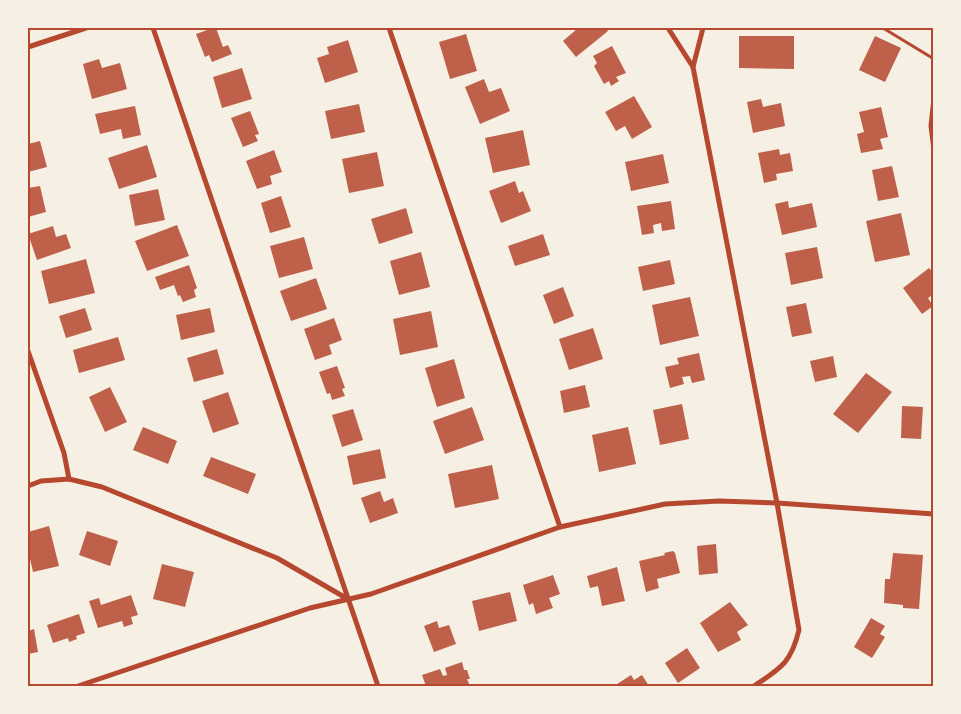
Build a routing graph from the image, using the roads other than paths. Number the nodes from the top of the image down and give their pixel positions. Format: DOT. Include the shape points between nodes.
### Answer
graph roads {
  1 [pos="86,28"];
  2 [pos="153,28"];
  3 [pos="389,28"];
  4 [pos="668,28"];
  5 [pos="703,28"];
  6 [pos="28,47"];
  7 [pos="693,67"];
  8 [pos="934,98"];
  9 [pos="934,150"];
  10 [pos="28,352"];
  11 [pos="70,479"];
  12 [pos="28,486"];
  13 [pos="777,503"];
  14 [pos="934,514"];
  15 [pos="560,527"];
  16 [pos="347,598"];
  17 [pos="78,686"];
  18 [pos="378,686"];
  19 [pos="754,686"];
  1 -- 6 [label="street"];
  2 -- 16 [label="street"];
  3 -- 15 [label="street"];
  4 -- 7 [label="street"];
  5 -- 7 [label="street"];
  7 -- 13 [label="street"];
  8 -- 9 [label="street" via="930,126"];
  10 -- 11 [label="street"];
  11 -- 12 [label="street" via="41,481"];
  11 -- 16 [label="street" via="102,487 277,558"];
  13 -- 14 [label="street"];
  13 -- 15 [label="street" via="719,501 665,504"];
  13 -- 19 [label="street" via="799,630 795,647 782,668"];
  15 -- 16 [label="street" via="371,594"];
  16 -- 17 [label="street"];
  16 -- 18 [label="street"];
}
